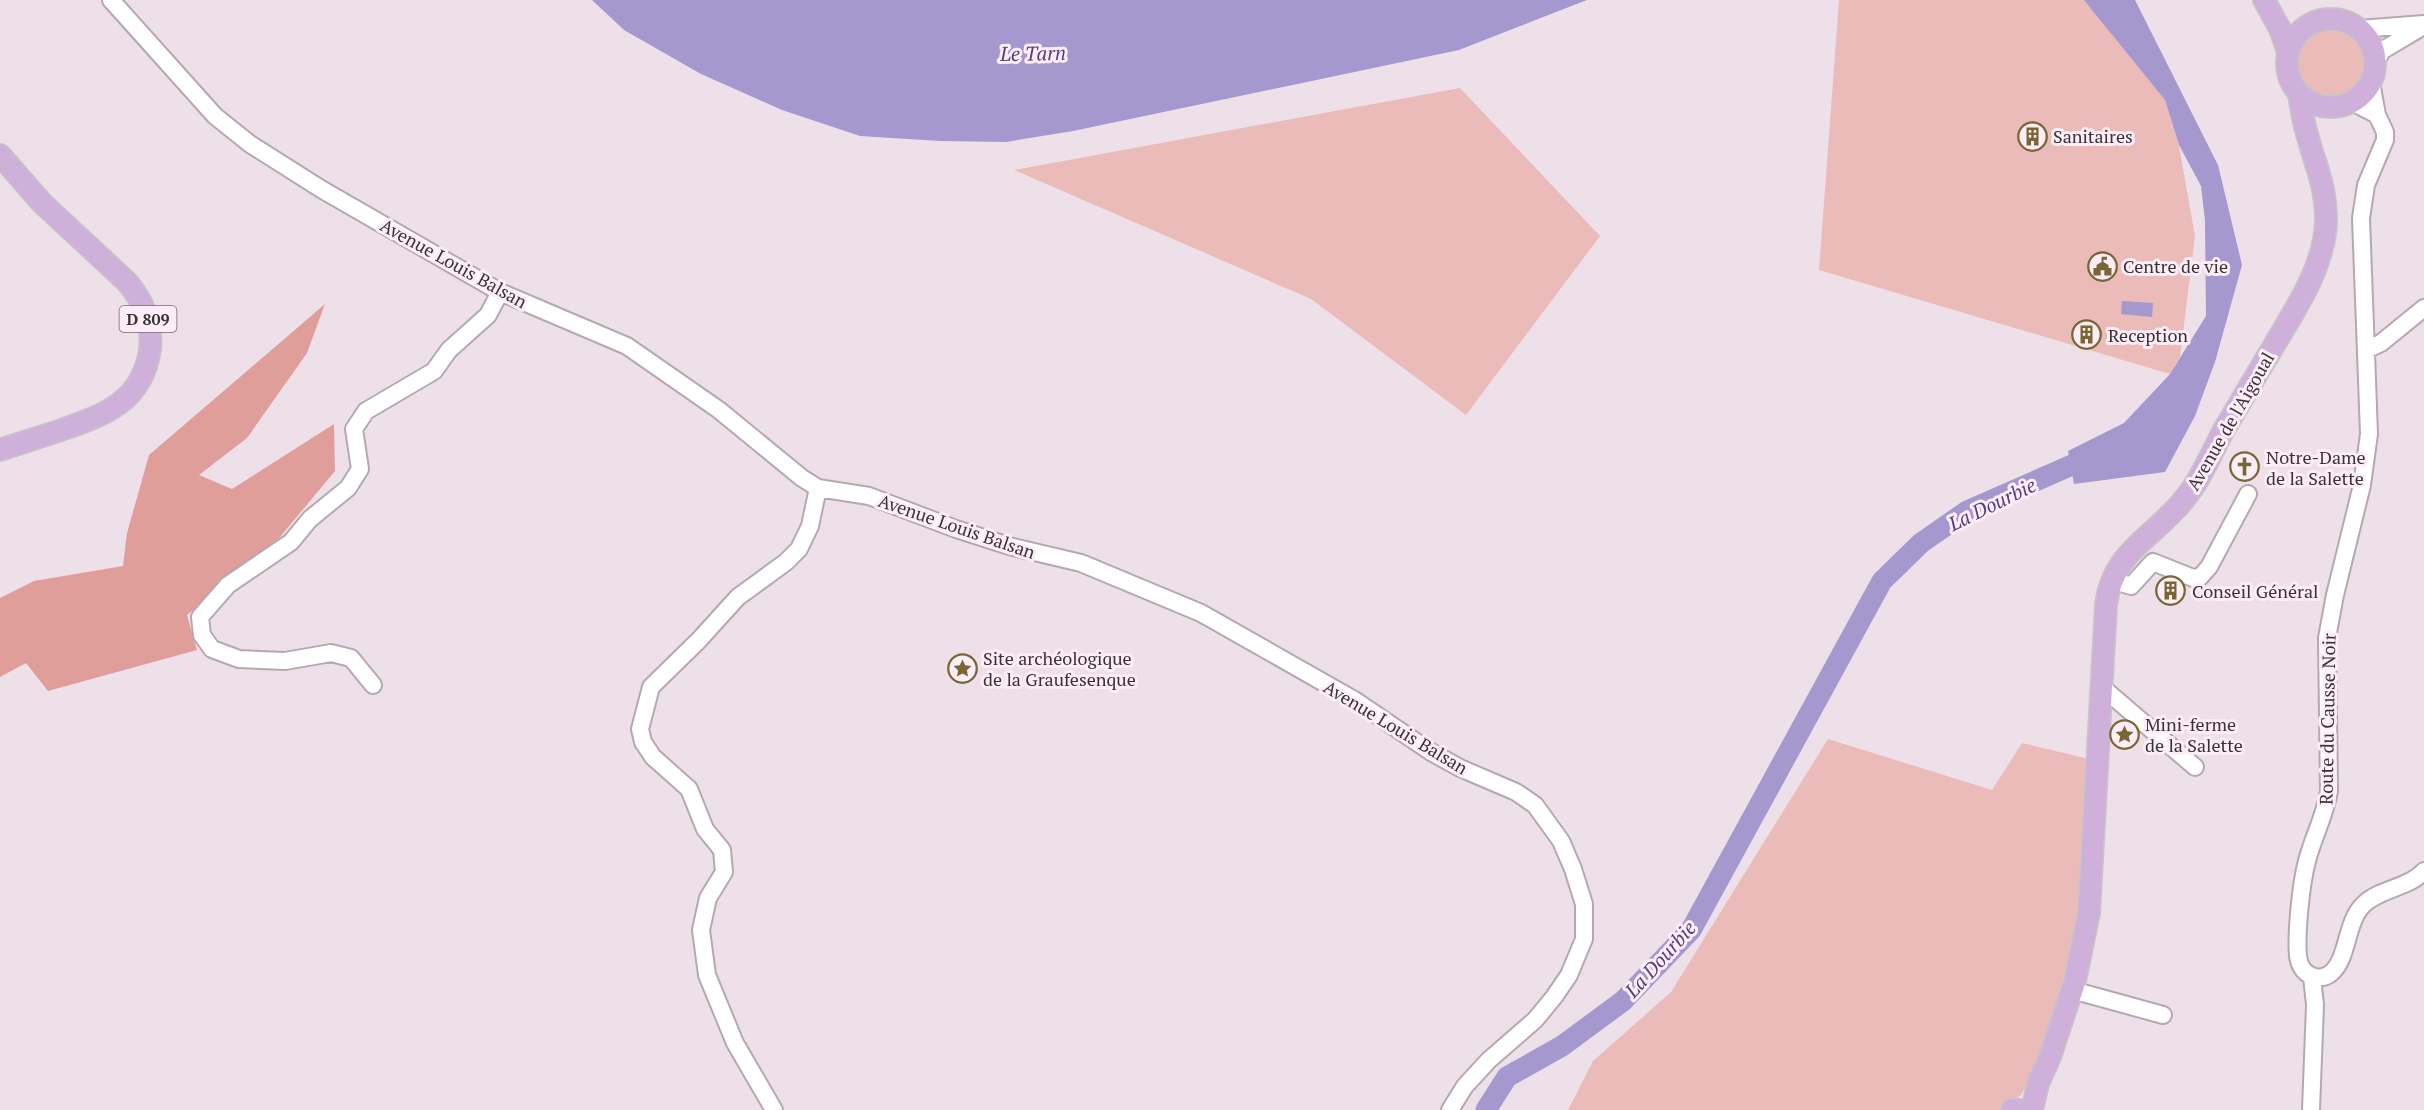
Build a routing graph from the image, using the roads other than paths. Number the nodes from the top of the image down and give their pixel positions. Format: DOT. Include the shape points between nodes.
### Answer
graph roads {
  1 [pos="111,0"];
  2 [pos="2266,0"];
  3 [pos="2312,23"];
  4 [pos="2424,25"];
  5 [pos="2359,29"];
  6 [pos="2288,52"];
  7 [pos="2373,72"];
  8 [pos="2298,94"];
  9 [pos="2352,102"];
  10 [pos="2327,108"];
  11 [pos="2377,115"];
  12 [pos="0,155"];
  13 [pos="2318,164"];
  14 [pos="500,292"];
  15 [pos="2424,308"];
  16 [pos="2366,350"];
  17 [pos="0,450"];
  18 [pos="818,488"];
  19 [pos="2248,494"];
  20 [pos="2110,580"];
  21 [pos="373,685"];
  22 [pos="2103,688"];
  23 [pos="2196,767"];
  24 [pos="2424,871"];
  25 [pos="2312,977"];
  26 [pos="2072,990"];
  27 [pos="2163,1015"];
  28 [pos="774,1110"];
  29 [pos="1450,1110"];
  30 [pos="2022,1110"];
  31 [pos="2311,1110"];
  1 -- 14 [label="street, Avenue Louis Balsan" via="215,116 250,144"];
  2 -- 3 [label="main road" via="2287,14"];
  2 -- 6 [label="main road"];
  3 -- 5 [label="main road" via="2334,19"];
  3 -- 6 [label="main road" via="2297,35"];
  4 -- 5 [label="street"];
  4 -- 7 [label="street" via="2383,50"];
  5 -- 7 [label="main road" via="2371,44"];
  6 -- 8 [label="main road" via="2286,67"];
  7 -- 9 [label="main road" via="2363,93"];
  7 -- 11 [label="street, Route du Causse Noir"];
  8 -- 10 [label="main road"];
  8 -- 13 [label="main road, Avenue de l'Aigoual"];
  9 -- 10 [label="main road"];
  9 -- 11 [label="street"];
  10 -- 13 [label="main road, Avenue de l'Aigoual" via="2318,122"];
  11 -- 16 [label="street, Route du Causse Noir" via="2385,140 2366,185 2361,218"];
  12 -- 17 [label="main road, D 809" via="42,203 127,282 139,296 150,328 148,362 130,395 94,419"];
  13 -- 20 [label="main road, Avenue de l'Aigoual" via="2326,225 2313,275 2194,486 2123,560"];
  14 -- 18 [label="street, Avenue Louis Balsan" via="627,346"];
  14 -- 21 [label="street" via="488,315 449,350 434,371 366,411 354,429 360,469 348,488 310,519 291,542 228,585 200,617 202,635 212,649 239,659 285,661 331,653 351,658"];
  15 -- 16 [label="street"];
  16 -- 25 [label="street, Route du Causse Noir" via="2368,447 2327,638 2329,791 2325,814 2307,859 2301,900 2298,957"];
  18 -- 28 [label="street" via="810,526 799,549 738,597 651,687 640,729 653,757 689,789 705,829 722,850 724,872 708,898 701,930 707,975 735,1043"];
  18 -- 29 [label="street, Avenue Louis Balsan" via="869,496 1009,546 1081,563 1201,613 1356,701 1431,752 1535,805 1561,841 1573,869 1584,904 1584,939 1569,975 1554,997 1465,1086"];
  19 -- 20 [label="street" via="2200,578 2153,562 2132,586"];
  20 -- 22 [label="main road, Avenue de l'Aigoual"];
  22 -- 23 [label="street"];
  22 -- 26 [label="main road, Avenue de l'Aigoual" via="2092,894"];
  24 -- 25 [label="street" via="2365,904 2351,925 2337,966 2330,975"];
  25 -- 31 [label="street" via="2315,1005"];
  26 -- 27 [label="street"];
  26 -- 30 [label="main road, Avenue de l'Aigoual" via="2050,1057"];
}
